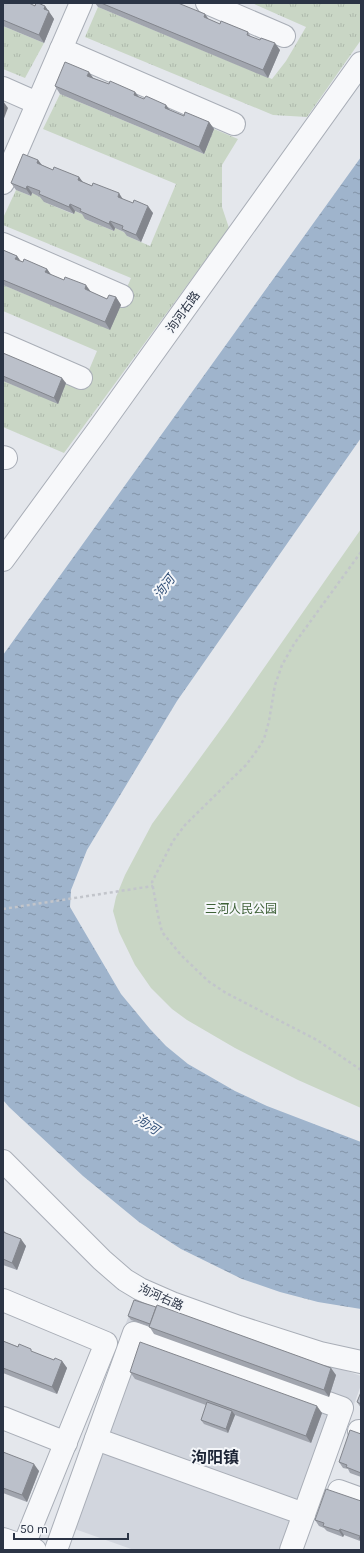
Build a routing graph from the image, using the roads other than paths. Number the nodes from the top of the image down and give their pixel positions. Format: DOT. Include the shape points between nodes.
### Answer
graph roads {
  1 [pos="80,3"];
  2 [pos="207,3"];
  3 [pos="284,36"];
  4 [pos="61,49"];
  5 [pos="361,63"];
  6 [pos="3,88"];
  7 [pos="37,103"];
  8 [pos="234,124"];
  9 [pos="3,183"];
  10 [pos="3,244"];
  11 [pos="122,296"];
  12 [pos="3,344"];
  13 [pos="81,378"];
  14 [pos="3,560"];
  15 [pos="3,1161"];
  16 [pos="3,1300"];
  17 [pos="361,1362"];
  18 [pos="3,1418"];
  19 [pos="96,1439"];
  20 [pos="66,1442"];
  21 [pos="339,1491"];
  22 [pos="361,1499"];
  23 [pos="304,1514"];
  24 [pos="3,1538"];
  25 [pos="27,1549"];
  26 [pos="56,1550"];
  27 [pos="291,1550"];
  1 -- 4 [label="street"];
  2 -- 3 [label="street"];
  4 -- 7 [label="street"];
  4 -- 8 [label="street"];
  5 -- 14 [label="street, 泃河右路"];
  6 -- 7 [label="street"];
  7 -- 9 [label="street"];
  10 -- 11 [label="street"];
  12 -- 13 [label="street"];
  15 -- 17 [label="street, 泃河右路" via="102,1260 140,1289 239,1327 320,1353"];
  16 -- 20 [label="street" via="106,1343"];
  18 -- 20 [label="street"];
  19 -- 23 [label="street"];
  19 -- 23 [label="street" via="134,1333 342,1408"];
  19 -- 26 [label="street"];
  20 -- 25 [label="street"];
  21 -- 22 [label="street"];
  23 -- 27 [label="street"];
  24 -- 25 [label="street"];
}
